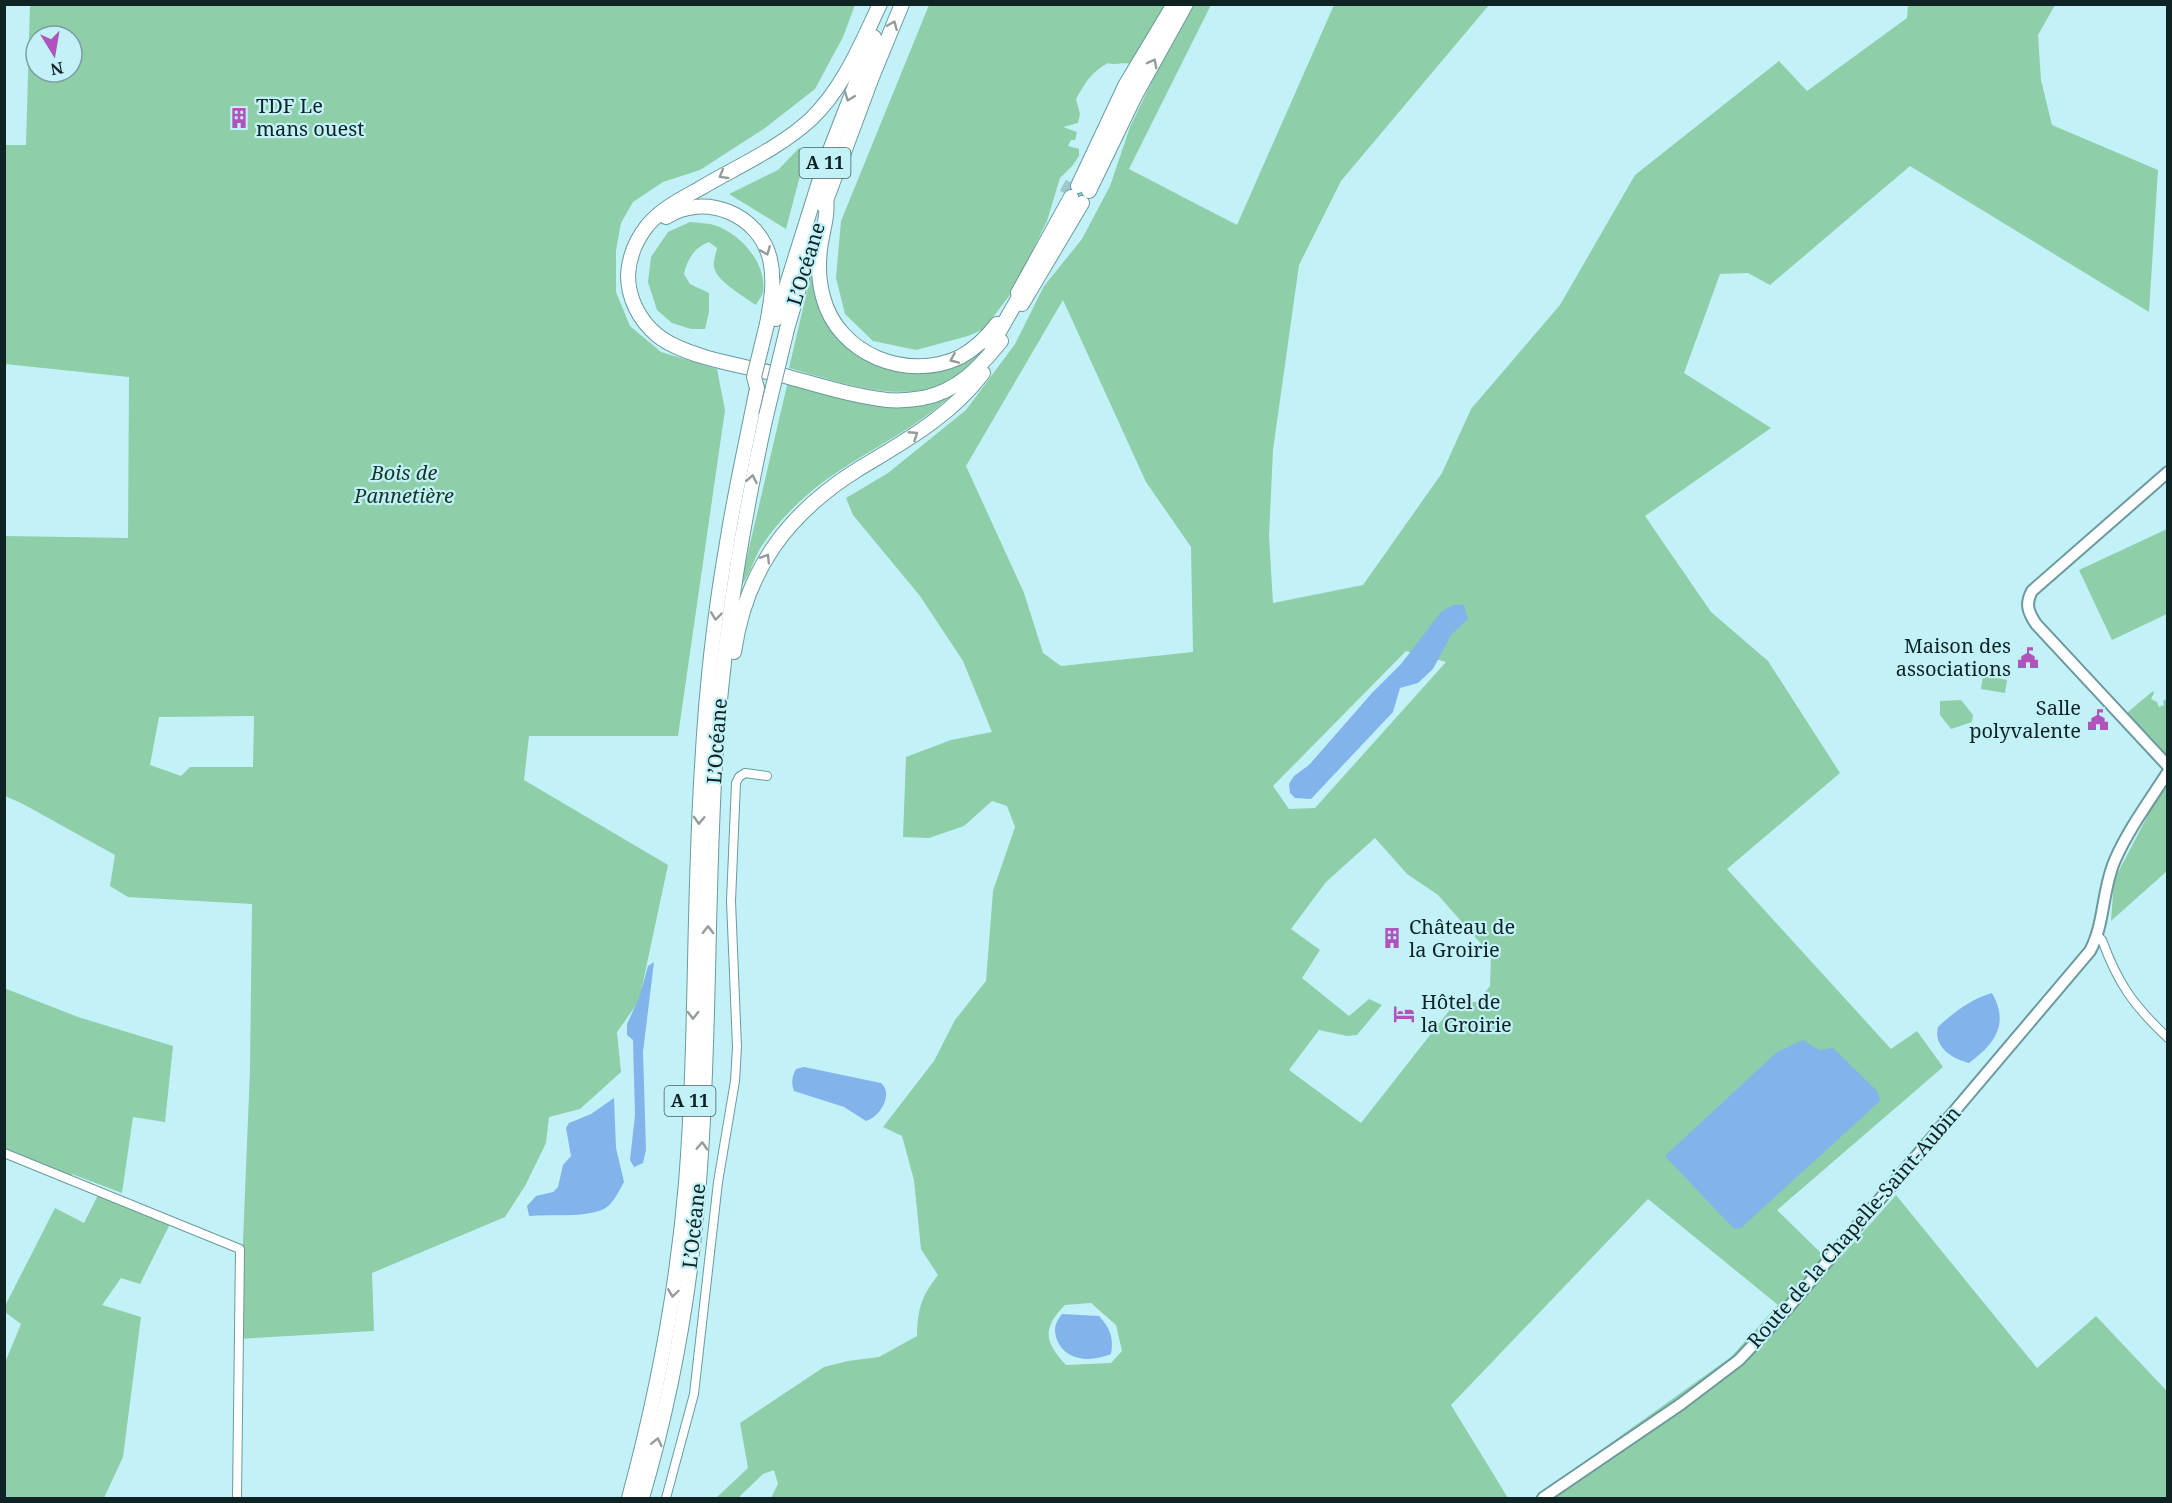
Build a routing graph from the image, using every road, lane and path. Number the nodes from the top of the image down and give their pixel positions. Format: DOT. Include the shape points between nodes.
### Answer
graph roads {
  1 [pos="880,4"];
  2 [pos="888,4"];
  3 [pos="902,4"];
  4 [pos="1174,4"];
  5 [pos="1186,4"];
  6 [pos="1106,148"];
  7 [pos="1080,194"];
  8 [pos="826,197"];
  9 [pos="1043,258"];
  10 [pos="1022,287"];
  11 [pos="776,326"];
  12 [pos="1001,341"];
  13 [pos="759,415"];
  14 [pos="2168,472"];
  15 [pos="716,745"];
  16 [pos="2168,766"];
  17 [pos="2168,772"];
  18 [pos="767,776"];
  19 [pos="2098,936"];
  20 [pos="2168,1038"];
  21 [pos="4,1153"];
  22 [pos="237,1498"];
  23 [pos="628,1498"];
  24 [pos="642,1498"];
  25 [pos="666,1498"];
  26 [pos="1543,1498"];
  1 -- 12 [label="highway, one-way" via="837,87 810,119 774,146 676,202 648,225 630,262 629,285 634,304 657,335 686,351 885,400 912,400 947,390 971,375"];
  2 -- 11 [label="highway, L’Océane / A 11, one-way" via="835,135 802,230"];
  8 -- 3 [label="highway, L’Océane / A 11, one-way"];
  4 -- 6 [label="highway" via="1126,84"];
  6 -- 5 [label="highway, one-way"];
  6 -- 7 [label="highway"];
  6 -- 7 [label="highway" via="1091,155"];
  7 -- 9 [label="highway"];
  10 -- 8 [label="highway, one-way" via="993,329 976,347 959,357 921,367 874,357 851,342 832,319 823,300 819,256 828,213"];
  8 -- 11 [label="highway, L’Océane / A 11"];
  9 -- 10 [label="highway"];
  9 -- 12 [label="highway"];
  10 -- 11 [label="highway, one-way" via="990,348 967,372 924,393 872,393 699,350 657,329 640,307 633,282 636,255 650,230 670,214 693,207 718,208 745,220 763,242 771,263"];
  11 -- 13 [label="highway, L’Océane / A 11, bridge"];
  11 -- 13 [label="highway, L’Océane / A 11" via="757,388"];
  15 -- 12 [label="highway, one-way" via="724,733 742,612 771,550 796,518 832,487 954,405 990,364"];
  15 -- 13 [label="highway, L’Océane / A 11, one-way"];
  13 -- 23 [label="highway, L’Océane / A 11, one-way" via="723,565 707,699 698,843 690,1109 680,1239 648,1426"];
  14 -- 16 [label="street" via="2028,598 2036,624"];
  24 -- 15 [label="highway, L’Océane / A 11, one-way" via="671,1382 695,1226 704,1112"];
  17 -- 19 [label="street" via="2114,861"];
  18 -- 25 [label="street" via="745,773 736,783 731,901 738,1047 735,1081 718,1182 694,1394"];
  19 -- 20 [label="street" via="2123,987"];
  19 -- 26 [label="street, Route de la Chapelle-Saint-Aubin" via="2090,951 1739,1360"];
  21 -- 22 [label="street" via="240,1249"];
}
